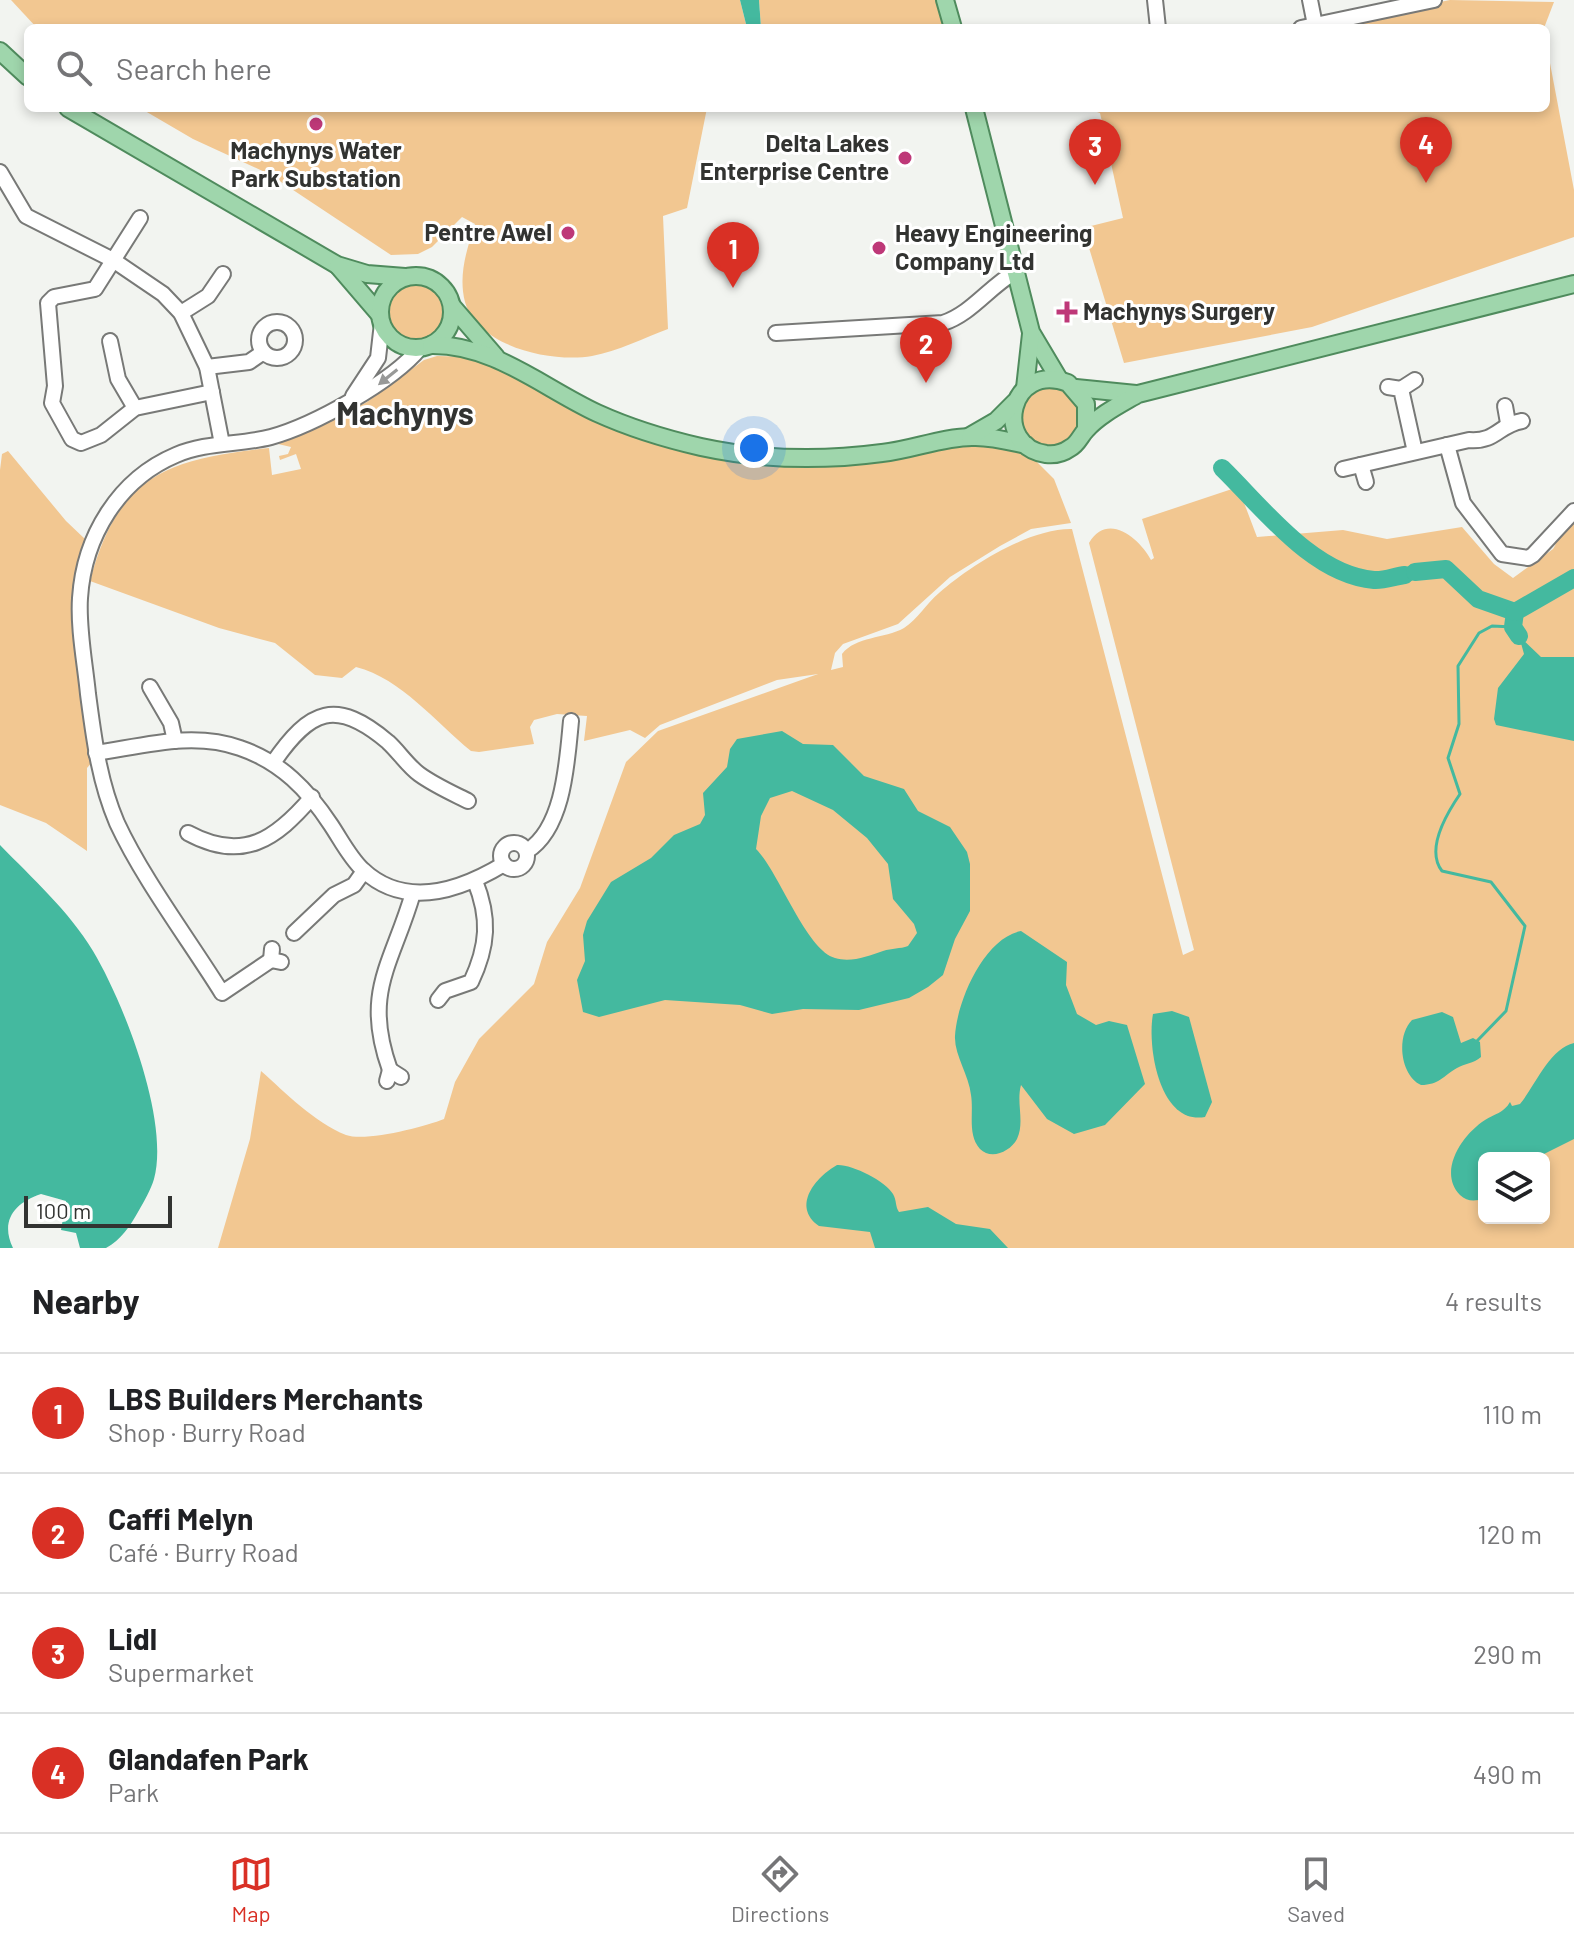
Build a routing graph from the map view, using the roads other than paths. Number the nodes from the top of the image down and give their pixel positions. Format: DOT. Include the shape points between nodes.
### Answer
graph roads {
  1 [pos="945,0"];
  2 [pos="1155,0"];
  3 [pos="1310,0"];
  4 [pos="1434,0"];
  5 [pos="952,24"];
  6 [pos="1158,24"];
  7 [pos="1308,24"];
  8 [pos="1318,24"];
  9 [pos="0,51"];
  10 [pos="24,73"];
  11 [pos="75,112"];
  12 [pos="975,112"];
  13 [pos="0,172"];
  14 [pos="140,218"];
  15 [pos="113,260"];
  16 [pos="337,265"];
  17 [pos="1015,272"];
  18 [pos="223,274"];
  19 [pos="405,277"];
  20 [pos="1574,284"];
  21 [pos="452,306"];
  22 [pos="181,313"];
  23 [pos="381,319"];
  24 [pos="1031,332"];
  25 [pos="776,333"];
  26 [pos="110,341"];
  27 [pos="426,346"];
  28 [pos="262,353"];
  29 [pos="497,358"];
  30 [pos="207,367"];
  31 [pos="1059,379"];
  32 [pos="1415,380"];
  33 [pos="1076,388"];
  34 [pos="212,392"];
  35 [pos="1020,394"];
  36 [pos="1138,394"];
  37 [pos="351,399"];
  38 [pos="1505,406"];
  39 [pos="135,408"];
  40 [pos="1086,430"];
  41 [pos="969,436"];
  42 [pos="222,444"];
  43 [pos="1026,445"];
  44 [pos="1447,445"];
  45 [pos="1415,452"];
  46 [pos="1361,465"];
  47 [pos="1343,469"];
  48 [pos="1366,482"];
  49 [pos="1574,511"];
  50 [pos="148,684"];
  51 [pos="571,721"];
  52 [pos="175,741"];
  53 [pos="96,753"];
  54 [pos="273,763"];
  55 [pos="312,797"];
  56 [pos="473,804"];
  57 [pos="186,831"];
  58 [pos="364,871"];
  59 [pos="475,881"];
  60 [pos="413,893"];
  61 [pos="291,936"];
  62 [pos="275,957"];
  63 [pos="440,991"];
  64 [pos="393,1076"];
  1 -- 5 [label="main road"];
  2 -- 6 [label="street"];
  3 -- 7 [label="street"];
  4 -- 8 [label="street"];
  9 -- 10 [label="main road"];
  11 -- 16 [label="main road"];
  12 -- 17 [label="main road"];
  13 -- 15 [label="street" via="26,216"];
  14 -- 15 [label="street"];
  15 -- 22 [label="street"];
  15 -- 39 [label="street" via="95,289 54,297 48,303 52,403 72,439 81,443 101,435"];
  16 -- 19 [label="main road"];
  16 -- 23 [label="main road"];
  17 -- 24 [label="main road"];
  17 -- 25 [label="street" via="989,287 966,312 943,323"];
  18 -- 22 [label="street" via="208,296"];
  19 -- 21 [label="main road" via="434,280"];
  19 -- 23 [label="main road" via="388,288"];
  20 -- 36 [label="main road"];
  21 -- 27 [label="main road" via="448,330"];
  21 -- 29 [label="main road"];
  22 -- 30 [label="street"];
  23 -- 27 [label="main road" via="399,344"];
  23 -- 37 [label="street" via="378,358"];
  24 -- 31 [label="main road"];
  24 -- 35 [label="main road"];
  26 -- 39 [label="street" via="118,379"];
  27 -- 29 [label="main road" via="463,348"];
  27 -- 37 [label="street, one-way" via="377,386"];
  28 -- 30 [label="street" via="249,362"];
  29 -- 41 [label="main road" via="597,413 727,451 832,458"];
  30 -- 34 [label="street"];
  31 -- 33 [label="main road"];
  31 -- 35 [label="main road" via="1040,380"];
  32 -- 45 [label="street" via="1395,388"];
  33 -- 36 [label="main road"];
  33 -- 40 [label="main road" via="1086,404"];
  34 -- 39 [label="street"];
  34 -- 42 [label="street"];
  35 -- 41 [label="main road" via="996,421"];
  35 -- 43 [label="main road" via="1014,426"];
  36 -- 40 [label="main road"];
  37 -- 42 [label="street" via="272,436"];
  38 -- 44 [label="street" via="1515,422 1494,438"];
  40 -- 43 [label="main road" via="1060,453 1045,454"];
  41 -- 43 [label="main road"];
  42 -- 53 [label="street" via="148,469 115,501 93,539 80,596"];
  44 -- 45 [label="street"];
  44 -- 49 [label="street" via="1463,503 1502,554 1528,558"];
  45 -- 46 [label="street"];
  46 -- 47 [label="street"];
  46 -- 48 [label="street"];
  50 -- 52 [label="street" via="171,723"];
  51 -- 59 [label="street" via="556,808 545,834 527,851 522,867 504,864"];
  52 -- 53 [label="street"];
  52 -- 54 [label="street" via="207,739"];
  53 -- 62 [label="street" via="119,826 222,993"];
  54 -- 55 [label="street"];
  54 -- 56 [label="street" via="311,721 332,713 355,717 418,773"];
  55 -- 57 [label="street" via="268,839 247,846 209,842"];
  55 -- 58 [label="street"];
  58 -- 60 [label="street"];
  58 -- 61 [label="street"];
  59 -- 60 [label="street" via="445,892"];
  59 -- 63 [label="street" via="486,907 483,950 471,982"];
  60 -- 64 [label="street" via="376,998 379,1039"];
}
